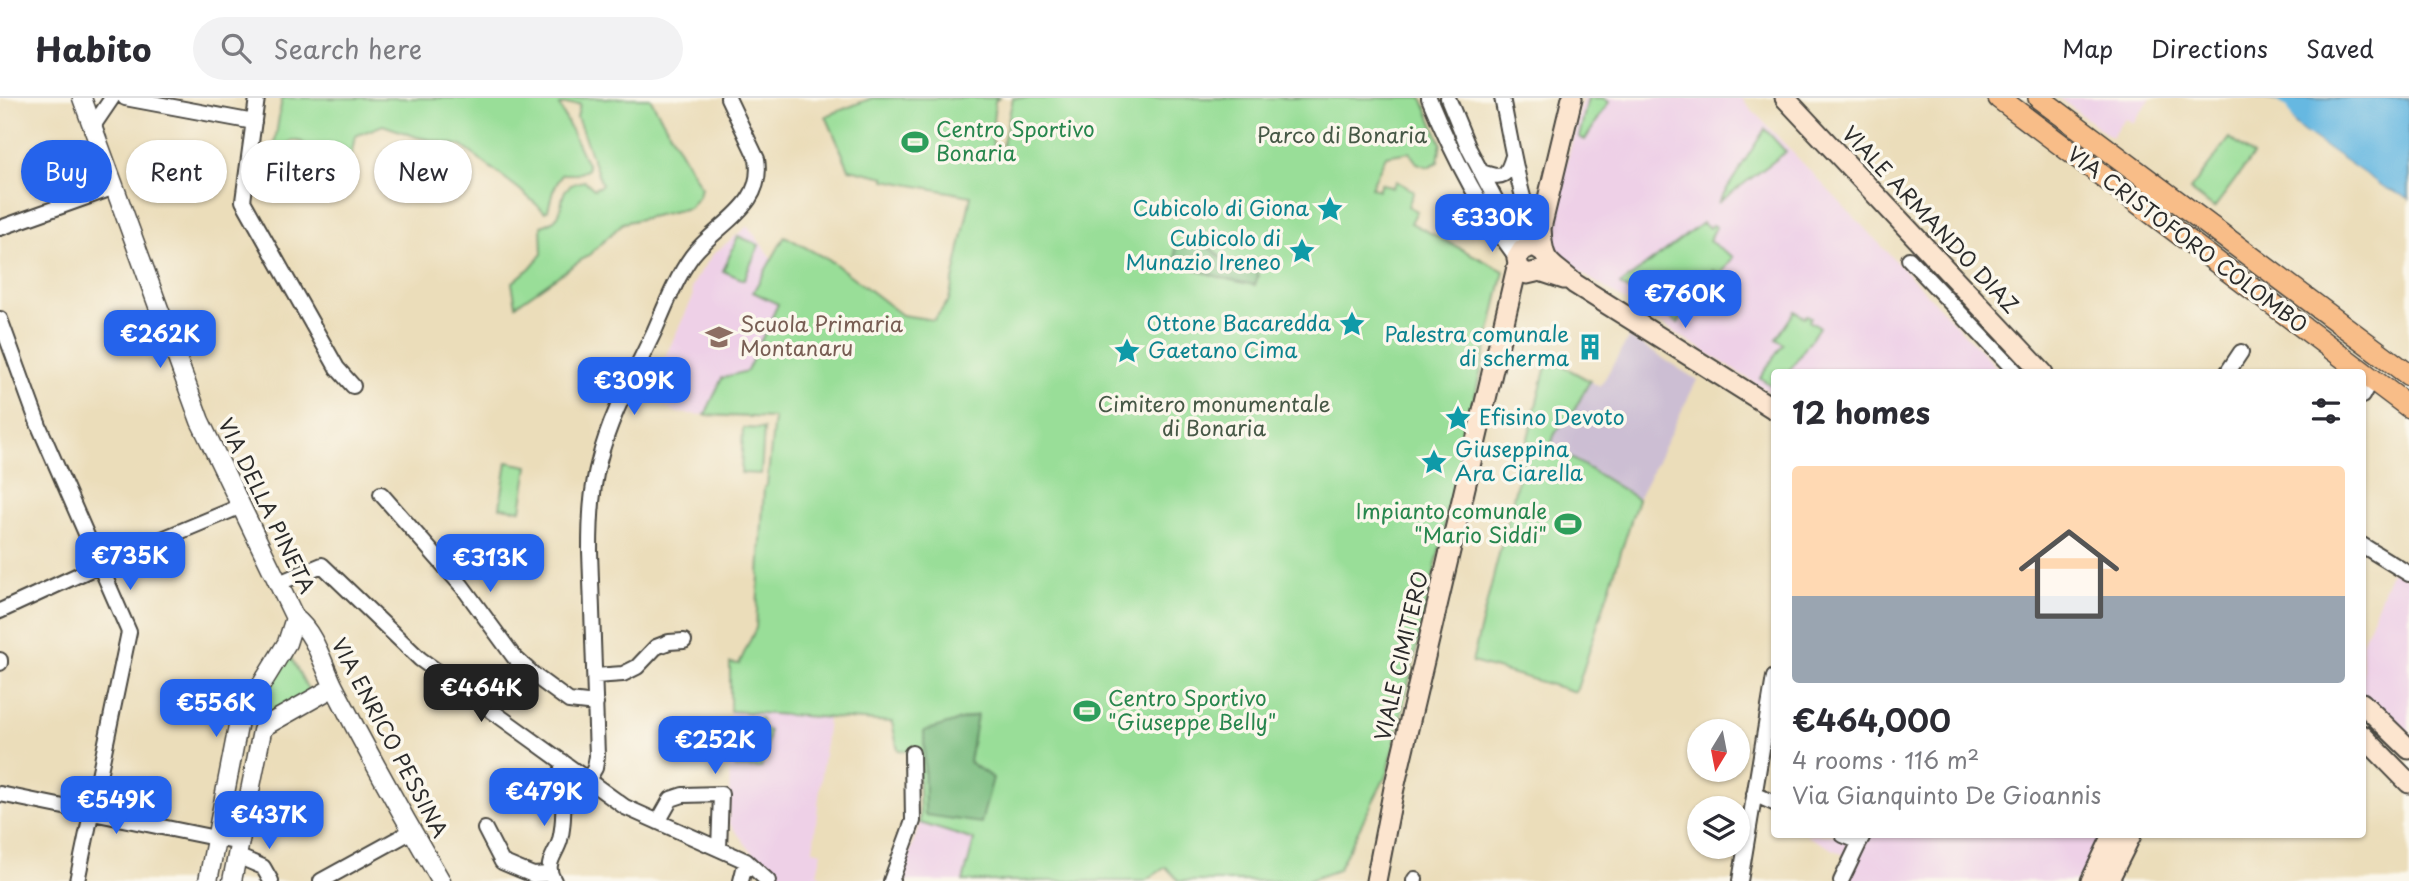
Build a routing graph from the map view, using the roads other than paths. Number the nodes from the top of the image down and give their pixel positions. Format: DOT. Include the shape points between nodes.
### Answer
graph roads {
  1 [pos="82,98"];
  2 [pos="112,98"];
  3 [pos="125,98"];
  4 [pos="257,98"];
  5 [pos="728,98"];
  6 [pos="1429,98"];
  7 [pos="1448,98"];
  8 [pos="1503,98"];
  9 [pos="1572,98"];
  10 [pos="1785,98"];
  11 [pos="1999,98"];
  12 [pos="2039,98"];
  13 [pos="254,122"];
  14 [pos="93,126"];
  15 [pos="1513,156"];
  16 [pos="1482,172"];
  17 [pos="115,187"];
  18 [pos="1543,221"];
  19 [pos="0,228"];
  20 [pos="1909,259"];
  21 [pos="1528,261"];
  22 [pos="0,319"];
  23 [pos="2242,352"];
  24 [pos="2013,369"];
  25 [pos="2039,369"];
  26 [pos="2230,369"];
  27 [pos="2344,369"];
  28 [pos="2409,375"];
  29 [pos="353,386"];
  30 [pos="2367,387"];
  31 [pos="1771,407"];
  32 [pos="2409,407"];
  33 [pos="381,494"];
  34 [pos="239,507"];
  35 [pos="2366,547"];
  36 [pos="100,565"];
  37 [pos="2409,574"];
  38 [pos="279,583"];
  39 [pos="0,611"];
  40 [pos="295,618"];
  41 [pos="684,641"];
  42 [pos="595,676"];
  43 [pos="334,687"];
  44 [pos="1771,695"];
  45 [pos="596,704"];
  46 [pos="2366,707"];
  47 [pos="245,712"];
  48 [pos="265,726"];
  49 [pos="2366,739"];
  50 [pos="2409,749"];
  51 [pos="912,753"];
  52 [pos="562,761"];
  53 [pos="588,780"];
  54 [pos="2409,783"];
  55 [pos="0,794"];
  56 [pos="1755,794"];
  57 [pos="1771,802"];
  58 [pos="91,813"];
  59 [pos="658,822"];
  60 [pos="485,829"];
  61 [pos="412,831"];
  62 [pos="217,838"];
  63 [pos="2112,838"];
  64 [pos="2130,838"];
  65 [pos="1861,839"];
  66 [pos="719,849"];
  67 [pos="238,850"];
  68 [pos="746,861"];
  69 [pos="551,878"];
  70 [pos="77,881"];
  71 [pos="208,881"];
  72 [pos="232,881"];
  73 [pos="271,881"];
  74 [pos="321,881"];
  75 [pos="441,881"];
  76 [pos="741,881"];
  77 [pos="768,881"];
  78 [pos="891,881"];
  79 [pos="1376,881"];
  80 [pos="1740,881"];
  81 [pos="1841,881"];
  82 [pos="2091,881"];
  83 [pos="2108,881"];
  1 -- 14 [label="street, VIA DELLA PINETA"];
  2 -- 14 [label="street"];
  3 -- 13 [label="street"];
  4 -- 13 [label="street"];
  5 -- 42 [label="street" via="757,159 755,188 745,206 706,240 685,267 599,460 590,519"];
  6 -- 21 [label="street" via="1490,220"];
  7 -- 16 [label="street"];
  8 -- 15 [label="street"];
  9 -- 18 [label="main road"];
  10 -- 25 [label="main road, VIALE ARMANDO DIAZ"];
  11 -- 27 [label="main road, VIA CRISTOFORO COLOMBO"];
  12 -- 28 [label="main road, VIA CRISTOFORO COLOMBO"];
  13 -- 29 [label="street" via="243,201 337,368"];
  14 -- 17 [label="street, VIA DELLA PINETA"];
  15 -- 16 [label="street" via="1509,169 1500,176"];
  15 -- 18 [label="street" via="1528,208"];
  16 -- 21 [label="street"];
  17 -- 19 [label="street"];
  17 -- 34 [label="street, VIA DELLA PINETA" via="200,421"];
  18 -- 21 [label="main road, VIALE CIMITERO"];
  20 -- 24 [label="street, VIALE ARMANDO DIAZ"];
  21 -- 31 [label="main road" via="1575,284"];
  21 -- 79 [label="main road, VIALE CIMITERO" via="1394,788"];
  22 -- 36 [label="street" via="39,426"];
  23 -- 26 [label="street"];
  30 -- 32 [label="main road, VIA CRISTOFORO COLOMBO"];
  33 -- 45 [label="street" via="462,586 514,657 569,701"];
  34 -- 36 [label="street"];
  34 -- 38 [label="street, VIA DELLA PINETA"];
  35 -- 37 [label="street"];
  36 -- 39 [label="street"];
  36 -- 58 [label="street" via="129,632"];
  38 -- 40 [label="street, VIA DELLA PINETA"];
  38 -- 52 [label="street" via="322,565 420,659"];
  40 -- 43 [label="street, VIA ENRICO PESSINA" via="304,625"];
  40 -- 47 [label="street" via="287,643"];
  41 -- 42 [label="street" via="656,647 623,674"];
  42 -- 45 [label="street"];
  43 -- 48 [label="street"];
  43 -- 61 [label="street, VIA ENRICO PESSINA"];
  44 -- 56 [label="street"];
  45 -- 53 [label="street" via="597,755"];
  46 -- 50 [label="main road"];
  47 -- 48 [label="street"];
  47 -- 62 [label="street" via="239,721"];
  48 -- 67 [label="street"];
  49 -- 54 [label="main road"];
  51 -- 78 [label="street" via="913,821"];
  52 -- 53 [label="street"];
  52 -- 69 [label="street" via="562,828 549,865"];
  53 -- 59 [label="street" via="625,807"];
  55 -- 58 [label="street"];
  56 -- 57 [label="street"];
  56 -- 80 [label="street"];
  58 -- 62 [label="street"];
  58 -- 70 [label="street"];
  59 -- 66 [label="street"];
  59 -- 66 [label="street" via="671,799 683,794 721,794"];
  60 -- 69 [label="street" via="502,862"];
  61 -- 74 [label="street"];
  61 -- 75 [label="street, VIA ENRICO PESSINA"];
  62 -- 67 [label="street"];
  62 -- 71 [label="street"];
  63 -- 82 [label="main road"];
  64 -- 83 [label="main road"];
  65 -- 81 [label="street"];
  66 -- 68 [label="street"];
  67 -- 72 [label="street"];
  67 -- 73 [label="street" via="262,867"];
  68 -- 76 [label="street"];
  68 -- 77 [label="street"];
}
